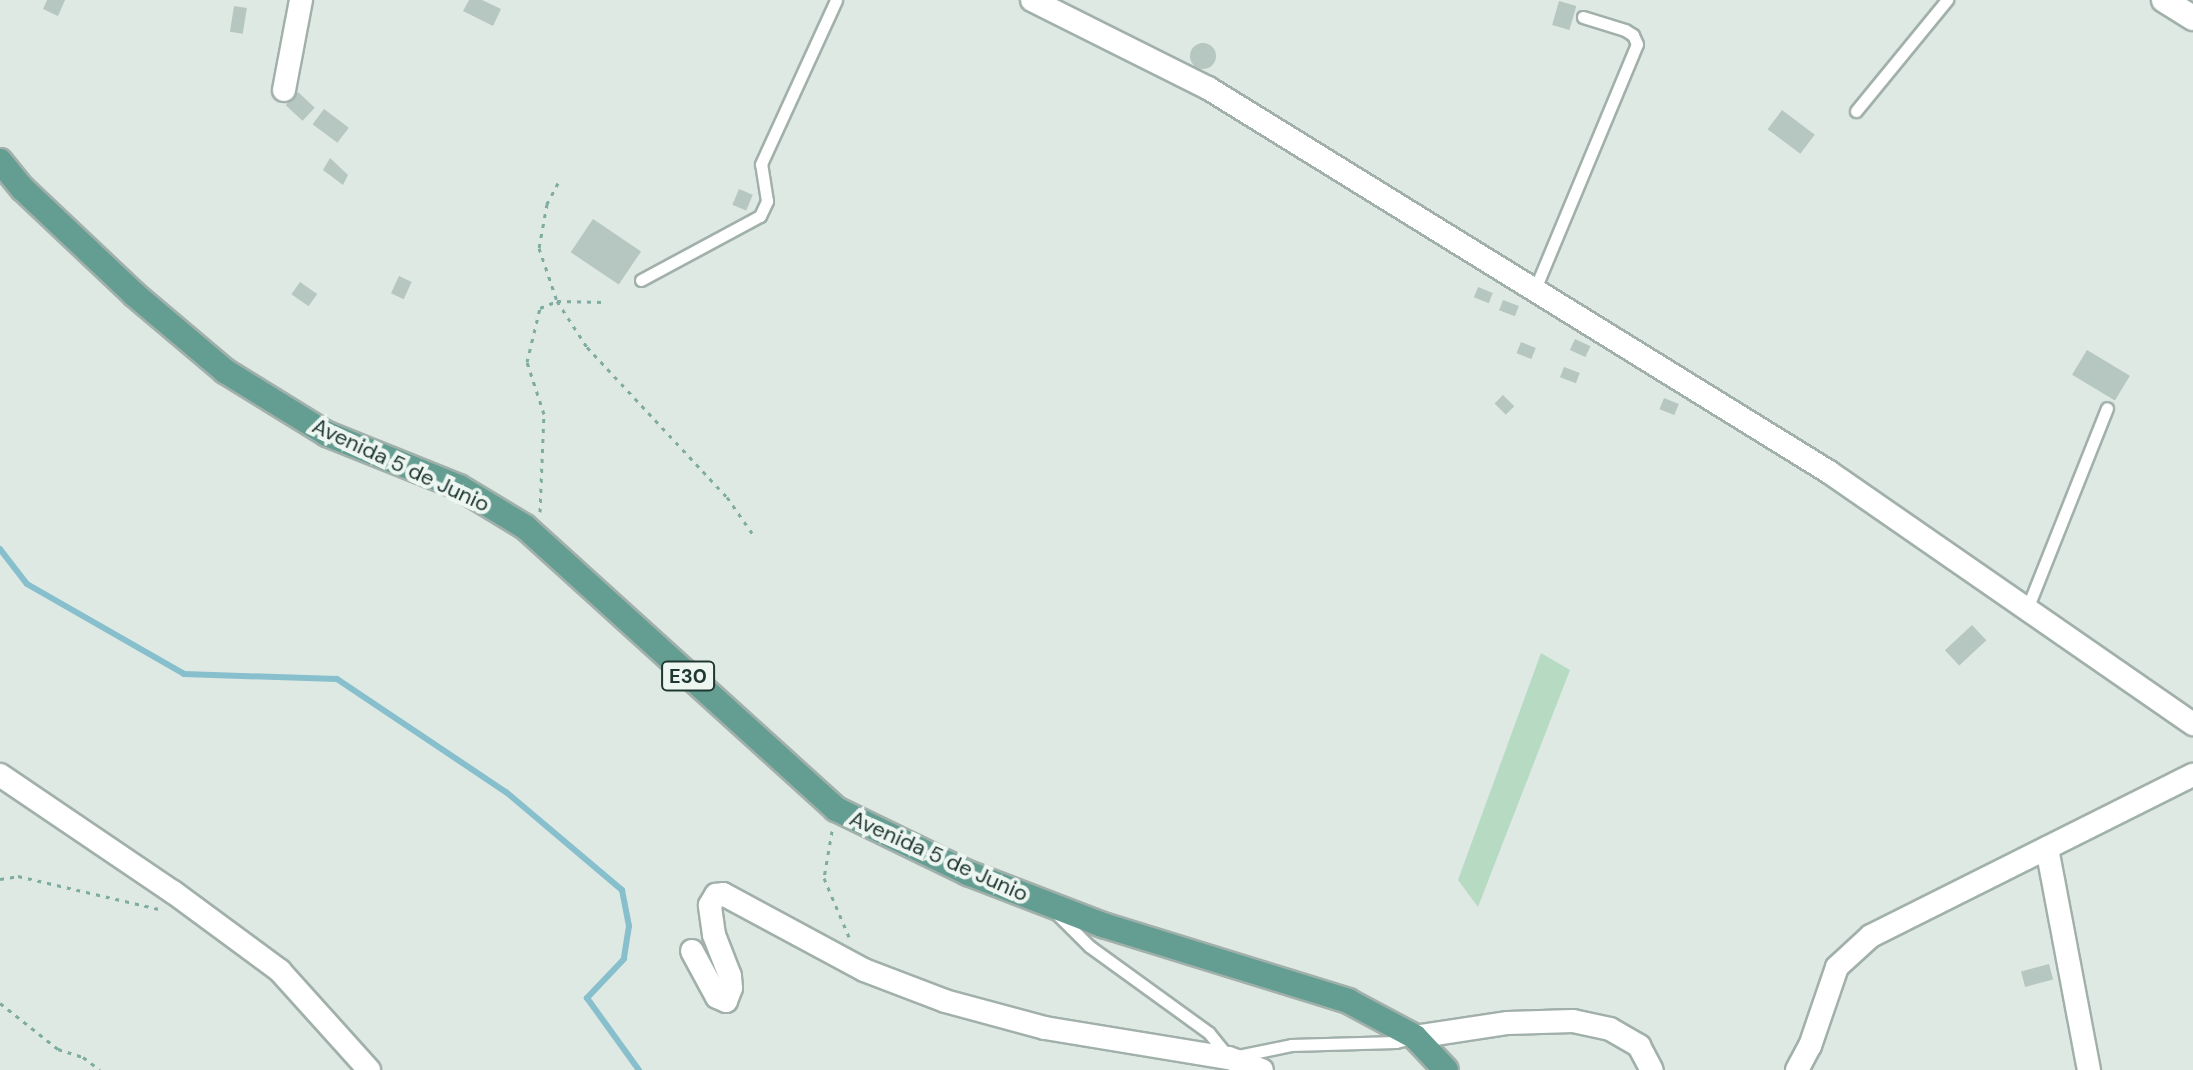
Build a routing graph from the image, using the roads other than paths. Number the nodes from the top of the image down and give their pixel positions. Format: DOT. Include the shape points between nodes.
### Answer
graph roads {
  1 [pos="301,0"];
  2 [pos="836,0"];
  3 [pos="1032,0"];
  4 [pos="1947,0"];
  5 [pos="2164,0"];
  6 [pos="1583,17"];
  7 [pos="2193,18"];
  8 [pos="284,90"];
  9 [pos="1856,111"];
  10 [pos="0,161"];
  11 [pos="641,280"];
  12 [pos="1535,289"];
  13 [pos="2107,408"];
  14 [pos="2027,609"];
  15 [pos="2193,724"];
  16 [pos="0,775"];
  17 [pos="2193,775"];
  18 [pos="2047,848"];
  19 [pos="1046,903"];
  20 [pos="692,951"];
  21 [pos="1415,1037"];
  22 [pos="1227,1064"];
  23 [pos="369,1070"];
  24 [pos="1262,1070"];
  25 [pos="1446,1070"];
  26 [pos="1652,1070"];
  27 [pos="1797,1070"];
  28 [pos="2089,1070"];
  1 -- 8 [label="street"];
  2 -- 11 [label="lane" via="761,164 767,201 760,216"];
  3 -- 12 [label="street" via="1208,88"];
  4 -- 9 [label="lane"];
  5 -- 7 [label="street"];
  6 -- 12 [label="lane" via="1625,30 1637,44"];
  10 -- 19 [label="main road, Avenida 5 de Junio / E30" via="135,295 225,371 327,434 459,487 525,527 836,809 968,873"];
  12 -- 14 [label="street" via="1829,472"];
  13 -- 14 [label="lane"];
  14 -- 15 [label="street"];
  16 -- 23 [label="street" via="280,971"];
  17 -- 18 [label="street"];
  18 -- 27 [label="street" via="1871,936 1847,955 1837,967"];
  18 -- 28 [label="street"];
  19 -- 21 [label="main road, Avenida 5 de Junio / E30" via="1348,1001"];
  19 -- 22 [label="lane" via="1089,946 1209,1033"];
  20 -- 22 [label="street" via="717,997 726,1001 730,976 714,935 710,905 723,894 864,970 945,1001 1045,1028"];
  21 -- 22 [label="lane" via="1291,1045"];
  21 -- 25 [label="main road, Avenida 5 de Junio / E30"];
  21 -- 26 [label="street" via="1508,1023 1573,1021 1610,1029 1639,1046"];
  22 -- 24 [label="street"];
}
